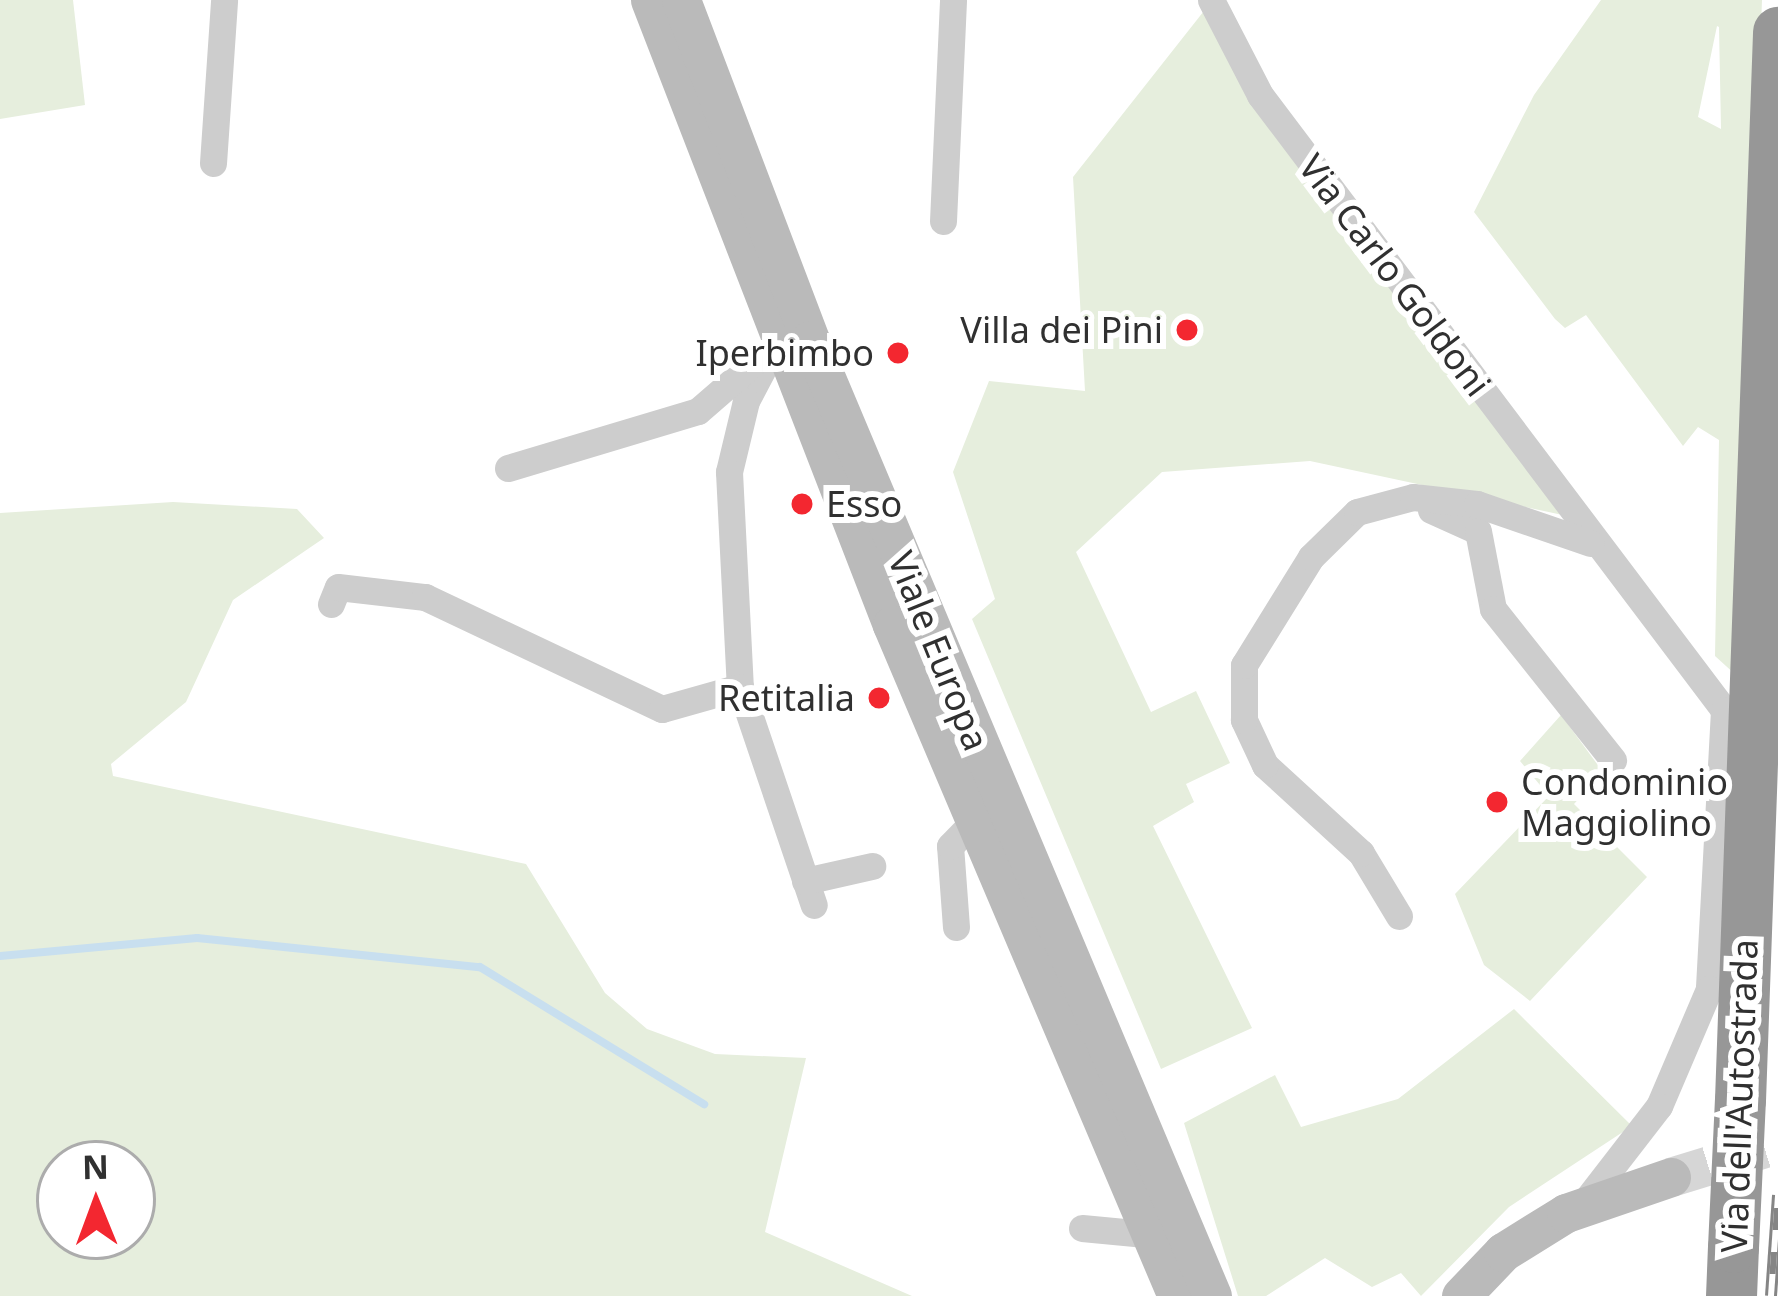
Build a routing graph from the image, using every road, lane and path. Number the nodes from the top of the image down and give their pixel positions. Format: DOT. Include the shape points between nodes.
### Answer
graph roads {
  1 [pos="224,0"];
  2 [pos="650,0"];
  3 [pos="681,0"];
  4 [pos="953,0"];
  5 [pos="1211,0"];
  6 [pos="1778,32"];
  7 [pos="213,163"];
  8 [pos="943,221"];
  9 [pos="777,342"];
  10 [pos="508,468"];
  11 [pos="1379,506"];
  12 [pos="1590,543"];
  13 [pos="331,604"];
  14 [pos="740,687"];
  15 [pos="1613,760"];
  16 [pos="973,822"];
  17 [pos="872,866"];
  18 [pos="1399,916"];
  19 [pos="956,927"];
  20 [pos="1671,1177"];
  21 [pos="1583,1203"];
  22 [pos="1082,1228"];
  23 [pos="1156,1235"];
  24 [pos="1732,1271"];
  25 [pos="1177,1296"];
  26 [pos="1212,1296"];
  27 [pos="1461,1296"];
  1 -- 7 [label="street"];
  2 -- 9 [label="street, Viale Europa"];
  3 -- 26 [label="street, Viale Europa" via="801,320"];
  4 -- 8 [label="street"];
  5 -- 12 [label="street, Via Carlo Goldoni" via="1280,123"];
  6 -- 24 [label="highway, Via dell'Autostrada, bridge"];
  9 -- 10 [label="street" via="698,411"];
  9 -- 14 [label="street" via="746,401 729,472"];
  9 -- 16 [label="street, Viale Europa"];
  11 -- 12 [label="street" via="1477,504"];
  11 -- 15 [label="street" via="1451,513 1478,531 1493,608"];
  11 -- 18 [label="street" via="1311,556 1240,686 1265,765 1361,853"];
  12 -- 21 [label="street, Via Carlo Goldoni" via="1724,710 1709,989 1659,1106"];
  13 -- 14 [label="street" via="338,587 425,596 662,709"];
  14 -- 17 [label="street" via="810,893"];
  16 -- 19 [label="street" via="950,846"];
  16 -- 23 [label="street, Viale Europa"];
  20 -- 21 [label="street"];
  21 -- 27 [label="street" via="1503,1252"];
  22 -- 23 [label="street"];
  23 -- 25 [label="street, Viale Europa"];
}
